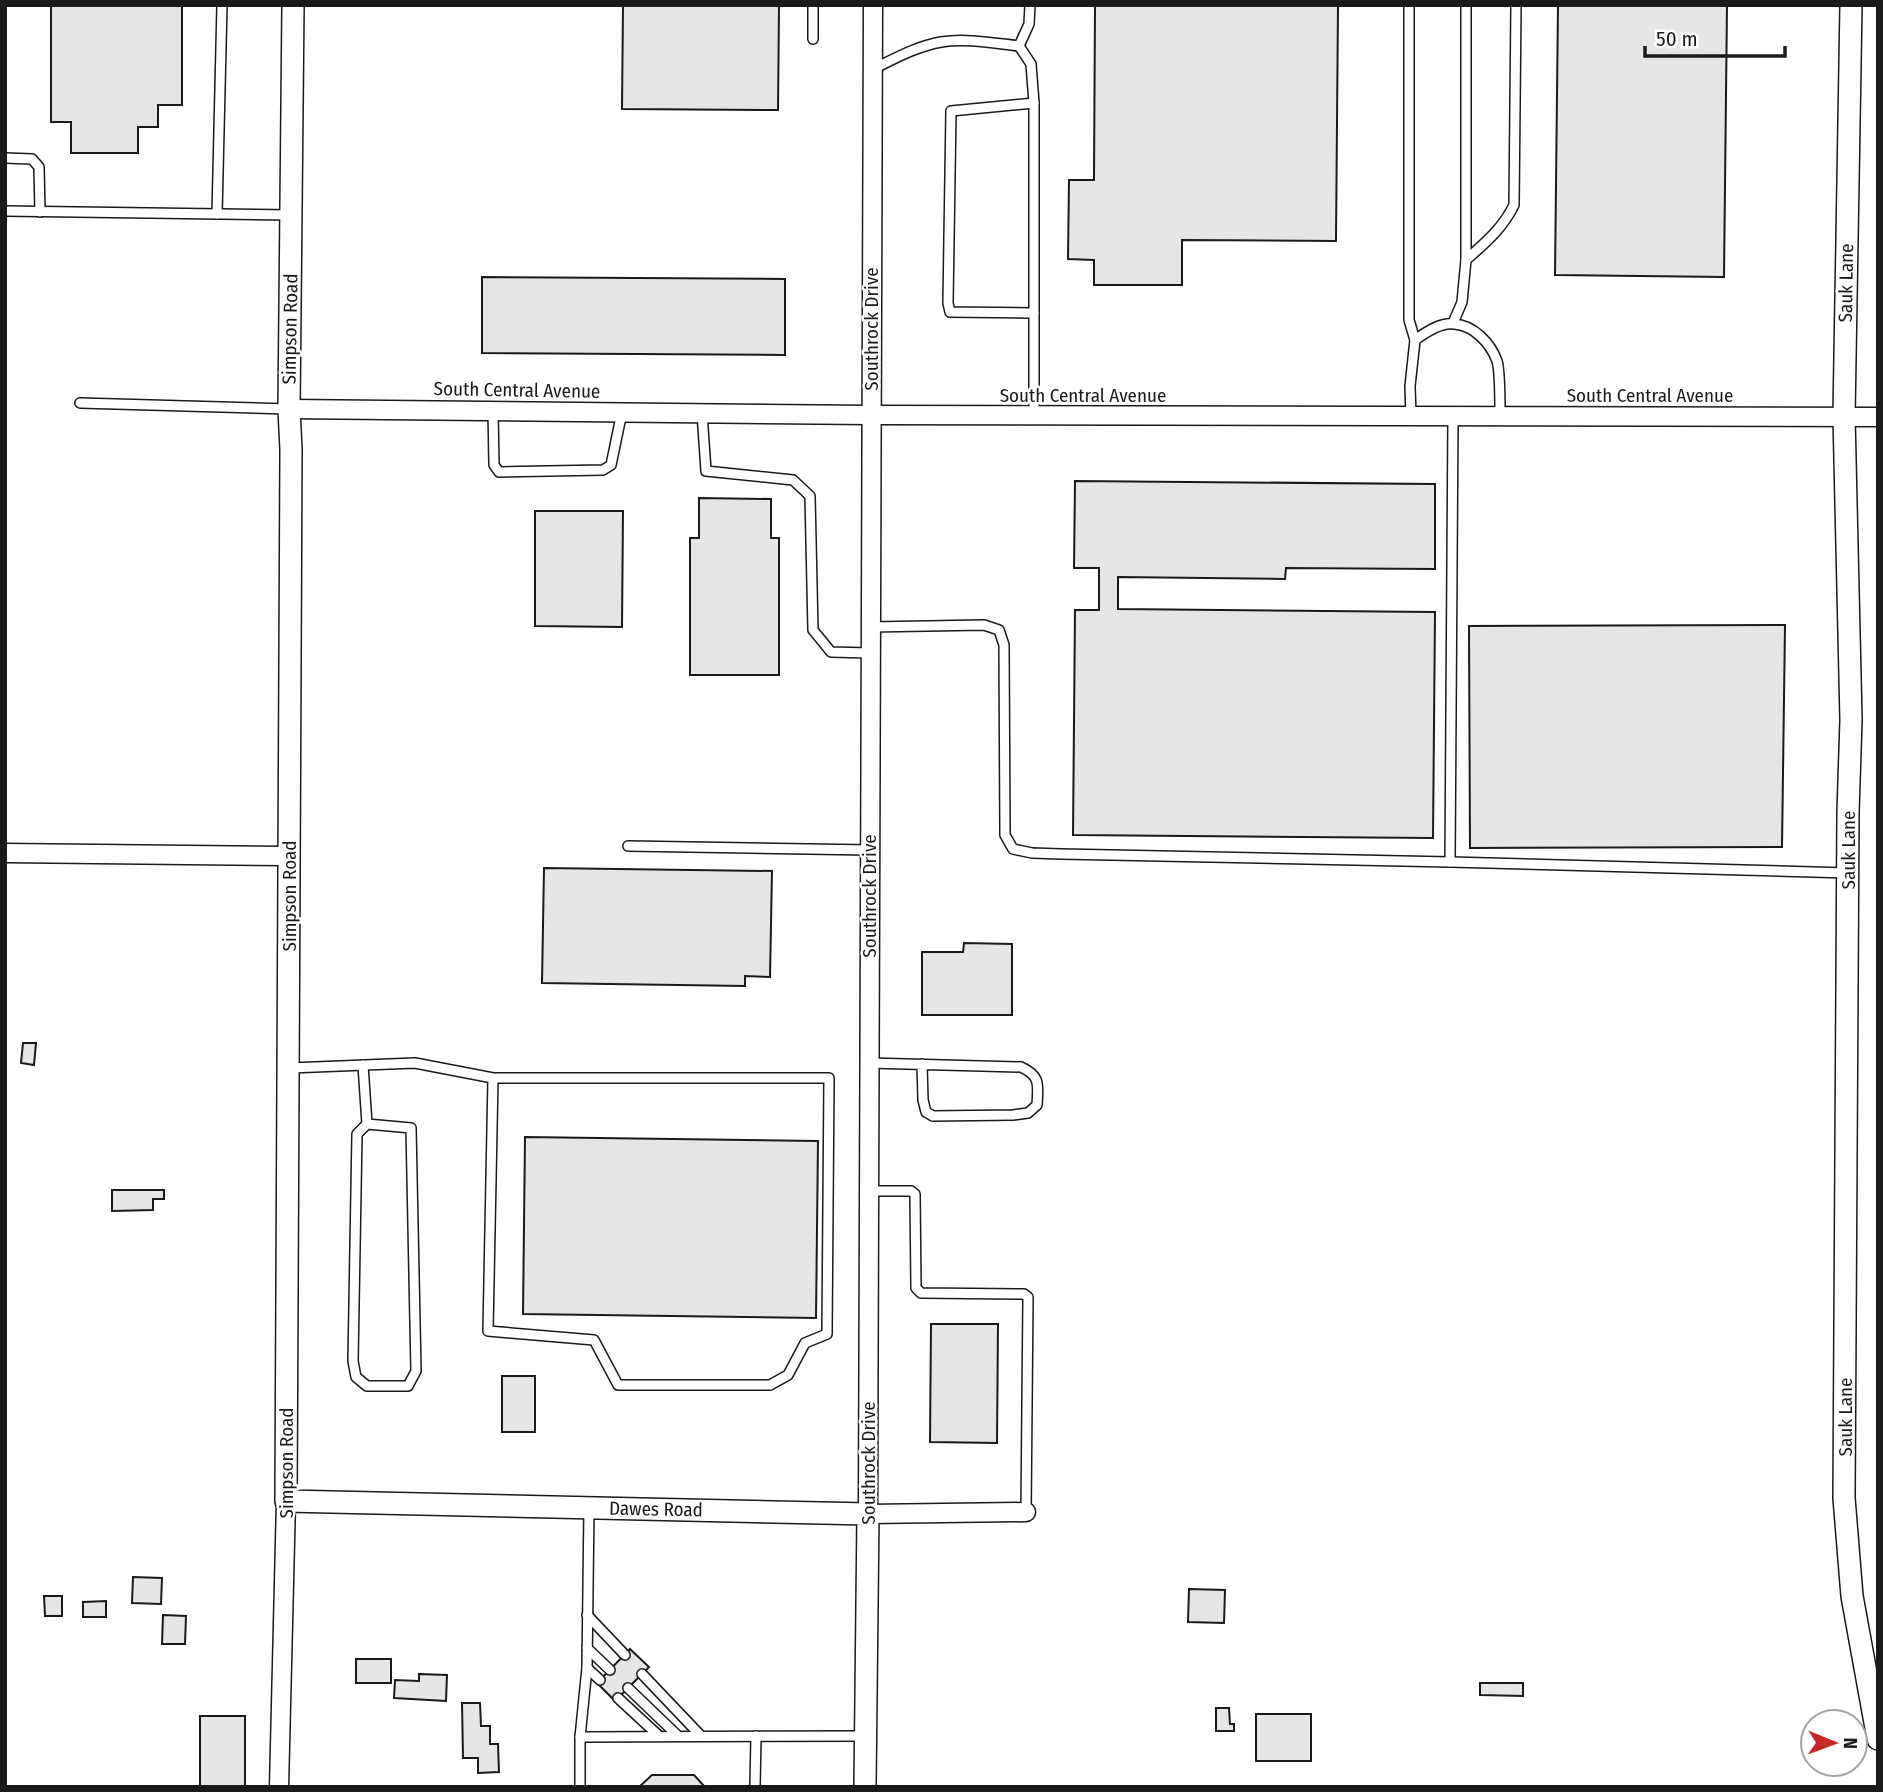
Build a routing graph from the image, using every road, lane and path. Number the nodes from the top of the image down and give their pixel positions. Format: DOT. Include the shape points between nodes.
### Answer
graph roads {
  1 [pos="222,5"];
  2 [pos="293,5"];
  3 [pos="813,5"];
  4 [pos="873,5"];
  5 [pos="1030,5"];
  6 [pos="1409,5"];
  7 [pos="1466,5"];
  8 [pos="1516,5"];
  9 [pos="1851,5"];
  10 [pos="813,39"];
  11 [pos="1018,46"];
  12 [pos="873,69"];
  13 [pos="1034,103"];
  14 [pos="5,158"];
  15 [pos="5,211"];
  16 [pos="40,212"];
  17 [pos="217,214"];
  18 [pos="291,215"];
  19 [pos="1466,260"];
  20 [pos="1034,313"];
  21 [pos="1453,323"];
  22 [pos="1415,340"];
  23 [pos="80,404"];
  24 [pos="289,409"];
  25 [pos="493,410"];
  26 [pos="622,412"];
  27 [pos="702,413"];
  28 [pos="871,415"];
  29 [pos="1034,415"];
  30 [pos="1411,416"];
  31 [pos="1453,416"];
  32 [pos="1500,416"];
  33 [pos="1844,416"];
  34 [pos="1878,416"];
  35 [pos="870,627"];
  36 [pos="870,653"];
  37 [pos="628,846"];
  38 [pos="870,850"];
  39 [pos="5,853"];
  40 [pos="289,856"];
  41 [pos="1450,862"];
  42 [pos="1848,873"];
  43 [pos="869,1063"];
  44 [pos="922,1064"];
  45 [pos="363,1065"];
  46 [pos="288,1068"];
  47 [pos="493,1078"];
  48 [pos="367,1124"];
  49 [pos="869,1191"];
  50 [pos="286,1501"];
  51 [pos="589,1508"];
  52 [pos="1026,1512"];
  53 [pos="868,1514"];
  54 [pos="587,1615"];
  55 [pos="587,1648"];
  56 [pos="625,1655"];
  57 [pos="587,1668"];
  58 [pos="610,1670"];
  59 [pos="642,1674"];
  60 [pos="600,1680"];
  61 [pos="628,1688"];
  62 [pos="1874,1692"];
  63 [pos="618,1698"];
  64 [pos="659,1736"];
  65 [pos="678,1736"];
  66 [pos="701,1736"];
  67 [pos="756,1736"];
  68 [pos="865,1736"];
  69 [pos="580,1737"];
  70 [pos="1878,1739"];
  71 [pos="279,1787"];
  72 [pos="579,1787"];
  73 [pos="755,1787"];
  74 [pos="865,1787"];
  1 -- 17 [label="lane"];
  2 -- 18 [label="street, Simpson Road"];
  3 -- 10 [label="lane"];
  4 -- 12 [label="street, Southrock Drive"];
  5 -- 11 [label="lane" via="1029,24"];
  6 -- 22 [label="lane" via="1409,320"];
  7 -- 19 [label="lane"];
  8 -- 19 [label="lane" via="1514,205 1493,236"];
  9 -- 33 [label="street, Sauk Lane"];
  11 -- 12 [label="lane" via="940,42"];
  11 -- 13 [label="lane" via="1031,64"];
  12 -- 28 [label="street, Southrock Drive"];
  13 -- 20 [label="lane"];
  13 -- 20 [label="lane" via="951,111 948,303 950,312"];
  14 -- 16 [label="lane" via="32,159 39,167"];
  15 -- 16 [label="lane"];
  16 -- 17 [label="lane"];
  17 -- 18 [label="lane"];
  18 -- 24 [label="street, Simpson Road"];
  19 -- 21 [label="lane" via="1462,302"];
  20 -- 29 [label="lane"];
  21 -- 22 [label="lane"];
  21 -- 32 [label="lane" via="1470,328 1485,340 1498,363"];
  22 -- 30 [label="lane"];
  23 -- 24 [label="lane"];
  24 -- 25 [label="street, South Central Avenue"];
  24 -- 40 [label="street, Simpson Road"];
  25 -- 26 [label="street, South Central Avenue"];
  25 -- 26 [label="lane" via="494,465 499,472 603,470 611,465"];
  26 -- 27 [label="street, South Central Avenue"];
  27 -- 28 [label="street, South Central Avenue"];
  27 -- 36 [label="lane" via="706,471 793,480 810,496 813,630 831,652"];
  28 -- 29 [label="street, South Central Avenue"];
  28 -- 35 [label="street, Southrock Drive"];
  29 -- 30 [label="street, South Central Avenue"];
  30 -- 31 [label="street, South Central Avenue"];
  31 -- 32 [label="street, South Central Avenue"];
  31 -- 41 [label="lane"];
  32 -- 33 [label="street, South Central Avenue"];
  33 -- 34 [label="street, South Central Avenue"];
  33 -- 42 [label="street, Sauk Lane" via="1851,720"];
  35 -- 36 [label="street, Southrock Drive"];
  35 -- 41 [label="lane" via="984,625 999,630 1004,645 1005,835 1013,849 1051,854"];
  36 -- 38 [label="street, Southrock Drive"];
  37 -- 38 [label="lane"];
  38 -- 43 [label="street, Southrock Drive"];
  39 -- 40 [label="street"];
  40 -- 46 [label="street, Simpson Road"];
  41 -- 42 [label="lane"];
  42 -- 62 [label="street, Sauk Lane" via="1844,1498 1852,1596"];
  43 -- 44 [label="lane"];
  43 -- 49 [label="street, Southrock Drive"];
  44 -- 44 [label="lane" via="1021,1067 1032,1072 1038,1082 1037,1105 1028,1113 1013,1115 933,1116 926,1112 923,1100"];
  45 -- 46 [label="lane"];
  45 -- 47 [label="lane" via="415,1063"];
  45 -- 48 [label="lane"];
  46 -- 50 [label="street, Simpson Road"];
  47 -- 47 [label="lane" via="829,1078 827,1334 805,1343 788,1375 770,1385 618,1385 594,1340 488,1331"];
  48 -- 48 [label="lane" via="411,1128 416,1371 408,1386 367,1385 354,1369 357,1134"];
  49 -- 52 [label="lane" via="915,1194 916,1288 921,1293 1028,1297"];
  49 -- 53 [label="street, Southrock Drive"];
  50 -- 51 [label="street, Dawes Road"];
  50 -- 71 [label="street, Simpson Road"];
  51 -- 53 [label="street, Dawes Road"];
  51 -- 54 [label="lane"];
  52 -- 53 [label="street, Dawes Road"];
  53 -- 68 [label="street, Southrock Drive"];
  54 -- 55 [label="lane"];
  54 -- 56 [label="lane"];
  55 -- 57 [label="lane"];
  55 -- 58 [label="lane"];
  57 -- 60 [label="lane"];
  57 -- 69 [label="lane"];
  59 -- 66 [label="lane"];
  61 -- 65 [label="lane"];
  62 -- 70 [label="street, Sauk Lane"];
  63 -- 64 [label="lane"];
  64 -- 65 [label="lane"];
  64 -- 69 [label="lane"];
  65 -- 66 [label="lane"];
  66 -- 67 [label="lane"];
  67 -- 68 [label="lane"];
  67 -- 73 [label="lane"];
  68 -- 74 [label="street, Southrock Drive"];
  69 -- 72 [label="lane"];
}
